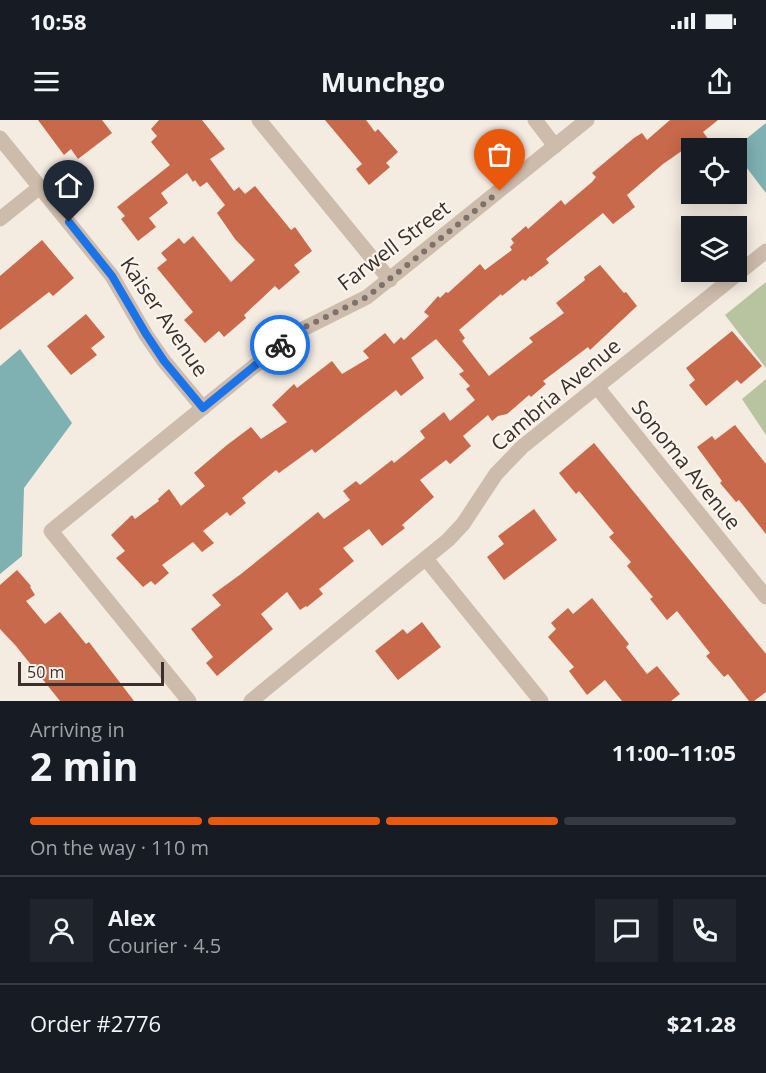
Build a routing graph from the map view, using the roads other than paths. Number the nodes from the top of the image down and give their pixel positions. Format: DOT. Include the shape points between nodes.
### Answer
graph roads {
  1 [pos="260,120"];
  2 [pos="535,120"];
  3 [pos="587,120"];
  4 [pos="0,138"];
  5 [pos="555,146"];
  6 [pos="40,187"];
  7 [pos="0,219"];
  8 [pos="766,251"];
  9 [pos="390,280"];
  10 [pos="597,387"];
  11 [pos="203,408"];
  12 [pos="426,559"];
  13 [pos="766,597"];
  14 [pos="189,701"];
  15 [pos="251,701"];
  16 [pos="541,701"];
  1 -- 9 [label="street"];
  2 -- 5 [label="street"];
  3 -- 5 [label="street, Farwell Street"];
  4 -- 6 [label="street, Kaiser Avenue"];
  5 -- 9 [label="street, Farwell Street"];
  6 -- 7 [label="street"];
  6 -- 11 [label="street, Kaiser Avenue" via="112,276 158,352"];
  8 -- 10 [label="street, Cambria Avenue"];
  9 -- 11 [label="street, Farwell Street" via="349,308 303,328"];
  10 -- 12 [label="street, Cambria Avenue" via="508,461 456,533"];
  10 -- 13 [label="street, Sonoma Avenue"];
  11 -- 14 [label="street, Farwell Street" via="51,531"];
  12 -- 15 [label="street, Cambria Avenue"];
  12 -- 16 [label="street"];
}
